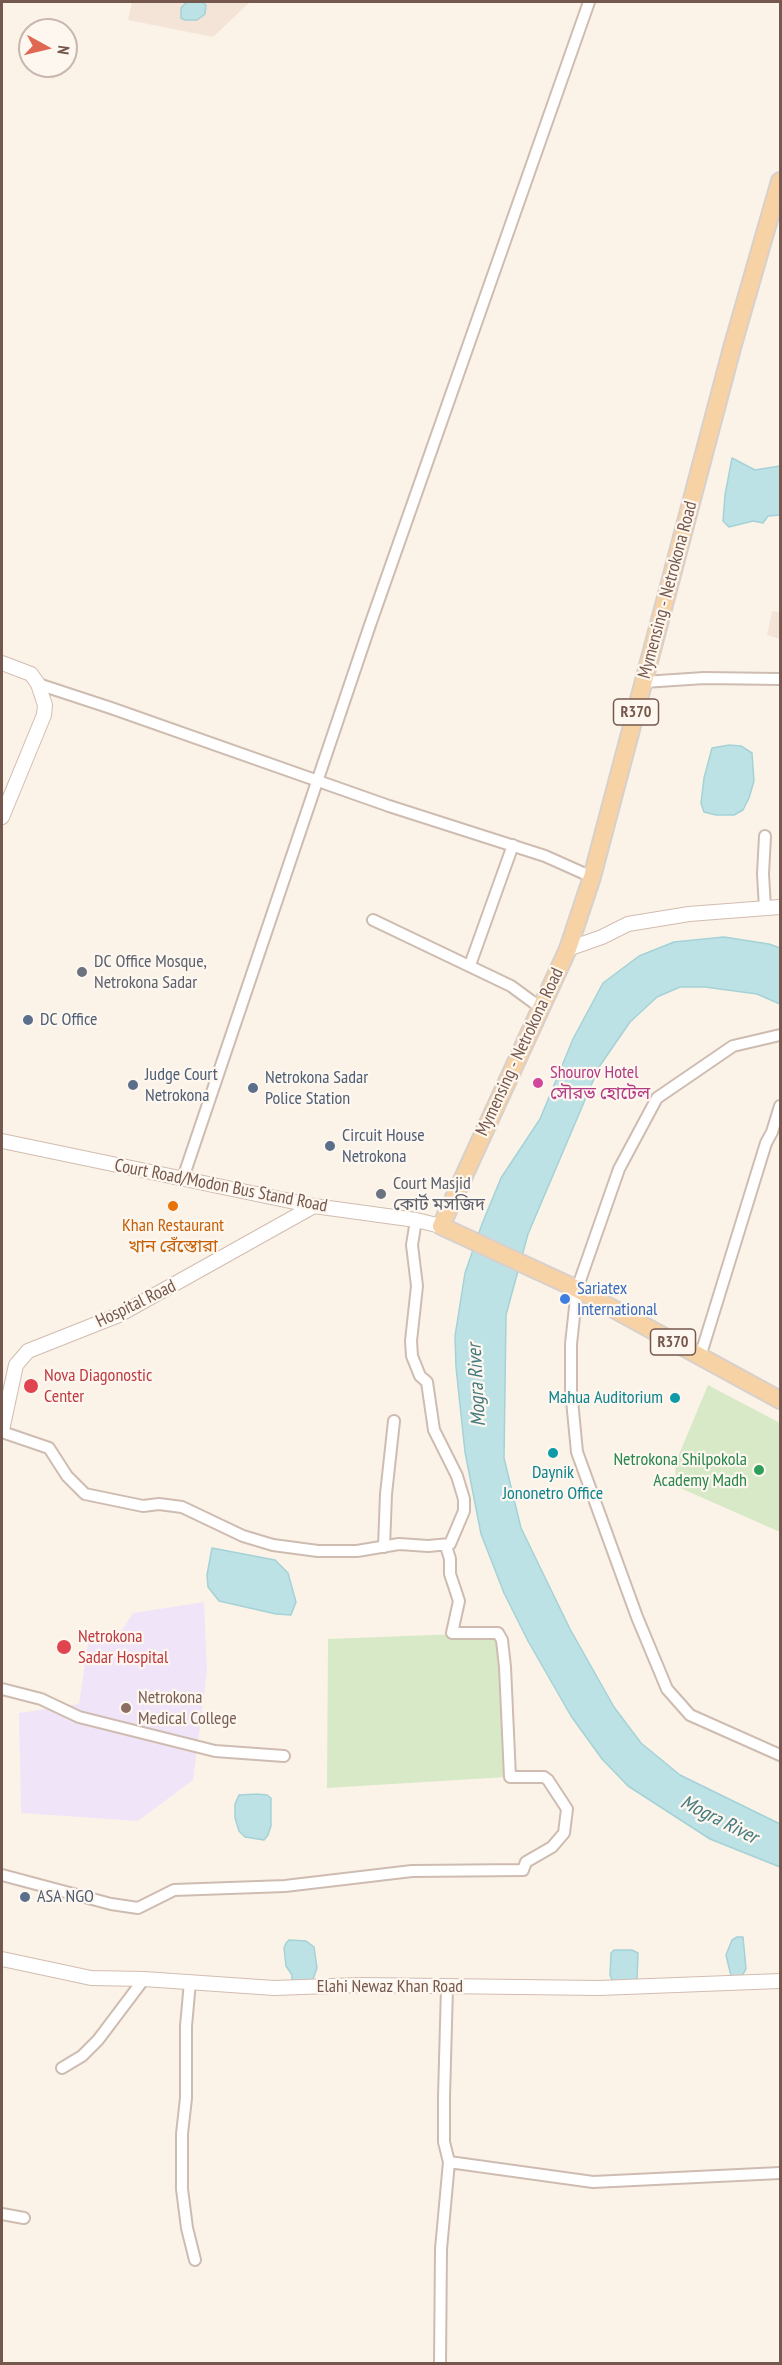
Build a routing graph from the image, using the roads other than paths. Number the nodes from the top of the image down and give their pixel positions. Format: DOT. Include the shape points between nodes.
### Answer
graph roads {
  1 [pos="589,2"];
  2 [pos="780,181"];
  3 [pos="2,663"];
  4 [pos="780,679"];
  5 [pos="644,682"];
  6 [pos="38,684"];
  7 [pos="318,780"];
  8 [pos="2,816"];
  9 [pos="765,836"];
  10 [pos="513,845"];
  11 [pos="592,878"];
  12 [pos="780,907"];
  13 [pos="765,908"];
  14 [pos="373,920"];
  15 [pos="568,949"];
  16 [pos="470,965"];
  17 [pos="541,1008"];
  18 [pos="780,1035"];
  19 [pos="780,1106"];
  20 [pos="2,1141"];
  21 [pos="183,1178"];
  22 [pos="314,1206"];
  23 [pos="416,1220"];
  24 [pos="441,1226"];
  25 [pos="572,1287"];
  26 [pos="700,1357"];
  27 [pos="780,1400"];
  28 [pos="394,1421"];
  29 [pos="2,1431"];
  30 [pos="446,1546"];
  31 [pos="384,1547"];
  32 [pos="2,1689"];
  33 [pos="780,1755"];
  34 [pos="284,1756"];
  35 [pos="2,1875"];
  36 [pos="2,1959"];
  37 [pos="144,1979"];
  38 [pos="780,1981"];
  39 [pos="190,1982"];
  40 [pos="447,1987"];
  41 [pos="62,2068"];
  42 [pos="449,2162"];
  43 [pos="780,2173"];
  44 [pos="2,2214"];
  45 [pos="24,2218"];
  46 [pos="195,2260"];
  47 [pos="440,2364"];
  1 -- 7 [label="street"];
  2 -- 5 [label="main road, Mymensing - Netrokona Road / R370"];
  3 -- 6 [label="street" via="31,674"];
  4 -- 5 [label="street"];
  5 -- 11 [label="main road, Mymensing - Netrokona Road / R370"];
  6 -- 7 [label="street"];
  6 -- 8 [label="street" via="44,715"];
  7 -- 10 [label="street"];
  7 -- 21 [label="street"];
  9 -- 13 [label="street"];
  10 -- 11 [label="street"];
  10 -- 16 [label="street"];
  11 -- 15 [label="main road, Mymensing - Netrokona Road / R370"];
  12 -- 13 [label="street"];
  13 -- 15 [label="street" via="628,924"];
  14 -- 16 [label="street"];
  15 -- 17 [label="main road, Mymensing - Netrokona Road / R370"];
  16 -- 17 [label="street" via="511,986"];
  17 -- 24 [label="main road, Mymensing - Netrokona Road / R370"];
  18 -- 25 [label="street" via="733,1046 657,1098 619,1169"];
  19 -- 26 [label="street"];
  20 -- 21 [label="street, Court Road/Modon Bus Stand Road"];
  21 -- 22 [label="street, Court Road/Modon Bus Stand Road"];
  22 -- 23 [label="street, Court Road/Modon Bus Stand Road"];
  22 -- 29 [label="street, Hospital Road" via="119,1315 28,1351 16,1365"];
  23 -- 24 [label="street, Court Road/Modon Bus Stand Road"];
  23 -- 30 [label="street" via="412,1245 417,1286 412,1356 420,1376 427,1382 434,1430 464,1499 458,1530"];
  24 -- 25 [label="main road, R370"];
  25 -- 26 [label="main road, R370"];
  25 -- 33 [label="street" via="571,1390 577,1452 637,1617 668,1689 690,1715"];
  26 -- 27 [label="main road, R370"];
  28 -- 31 [label="street"];
  29 -- 31 [label="street" via="49,1448 67,1476 85,1494 143,1506 182,1507 243,1536 273,1545 318,1551"];
  30 -- 31 [label="street"];
  30 -- 35 [label="street" via="459,1601 452,1633 498,1633 502,1640 510,1777 548,1780 567,1809 564,1833 552,1847 526,1862 522,1870 412,1871 285,1886 174,1890 138,1908"];
  32 -- 34 [label="street" via="41,1699 79,1717 215,1751"];
  36 -- 37 [label="street, Elahi Newaz Khan Road" via="91,1978"];
  37 -- 39 [label="street, Elahi Newaz Khan Road"];
  37 -- 41 [label="street" via="98,2040"];
  38 -- 40 [label="street, Elahi Newaz Khan Road" via="599,1988"];
  39 -- 40 [label="street, Elahi Newaz Khan Road" via="274,1988"];
  39 -- 46 [label="street" via="182,2189"];
  40 -- 42 [label="street" via="444,2142"];
  42 -- 43 [label="street" via="593,2182"];
  42 -- 47 [label="street" via="441,2249"];
  44 -- 45 [label="street"];
}
